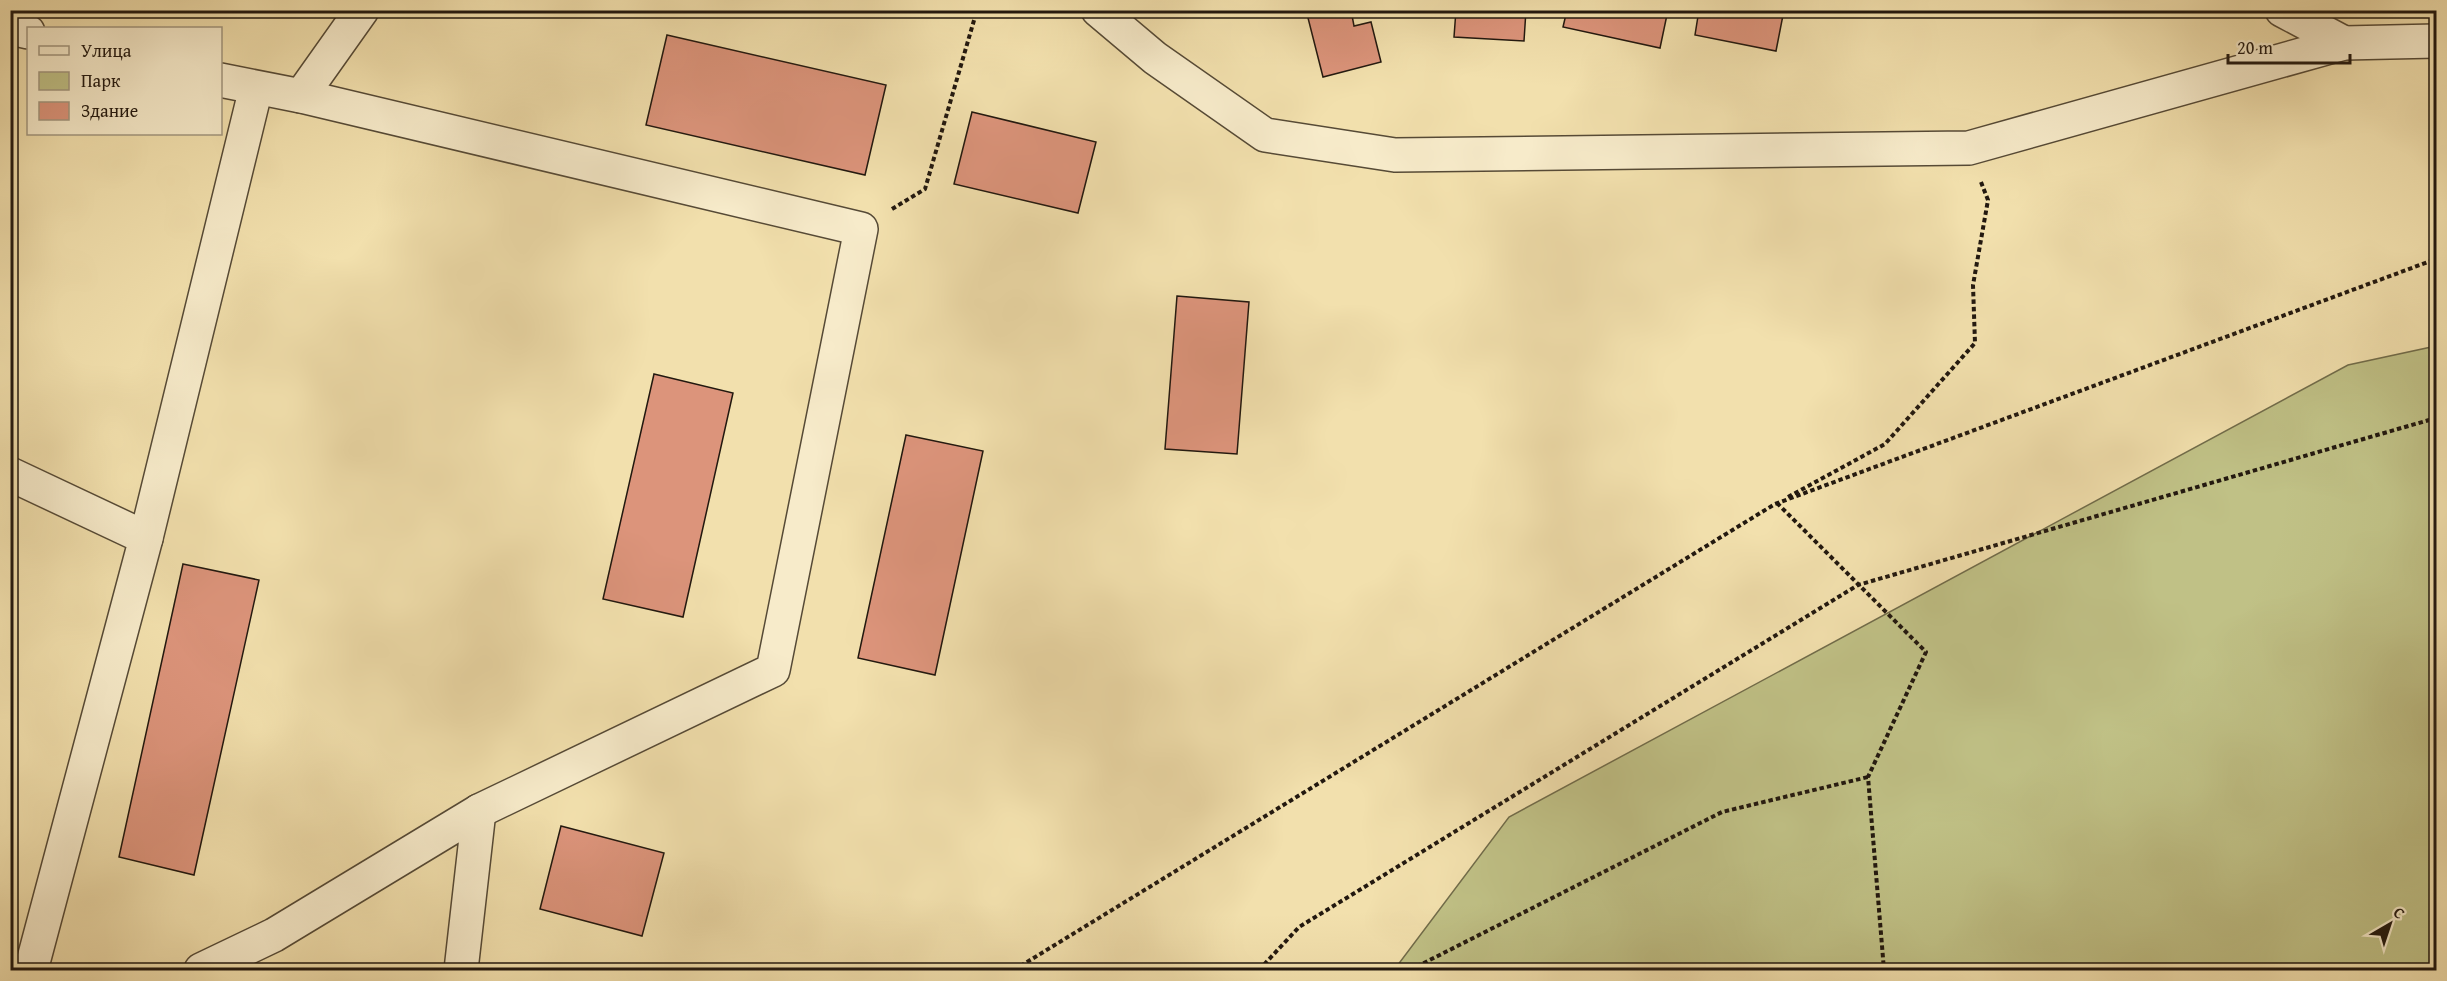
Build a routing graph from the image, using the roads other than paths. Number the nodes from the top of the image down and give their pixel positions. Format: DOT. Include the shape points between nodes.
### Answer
graph roads {
  1 [pos="362,10"];
  2 [pos="1098,10"];
  3 [pos="2282,10"];
  4 [pos="10,28"];
  5 [pos="27,32"];
  6 [pos="2436,41"];
  7 [pos="2344,43"];
  8 [pos="222,80"];
  9 [pos="256,88"];
  10 [pos="301,96"];
  11 [pos="10,474"];
  12 [pos="146,538"];
  13 [pos="479,811"];
  14 [pos="31,970"];
  15 [pos="201,970"];
  16 [pos="460,970"];
  1 -- 10 [label="street"];
  2 -- 7 [label="street" via="1155,58 1265,135 1395,155 1969,148"];
  3 -- 7 [label="street"];
  4 -- 5 [label="street"];
  6 -- 7 [label="street"];
  8 -- 9 [label="street"];
  9 -- 10 [label="street"];
  9 -- 12 [label="street"];
  10 -- 13 [label="street" via="861,229 773,670"];
  11 -- 12 [label="street"];
  12 -- 14 [label="street"];
  13 -- 15 [label="street" via="274,935"];
  13 -- 16 [label="street"];
}
